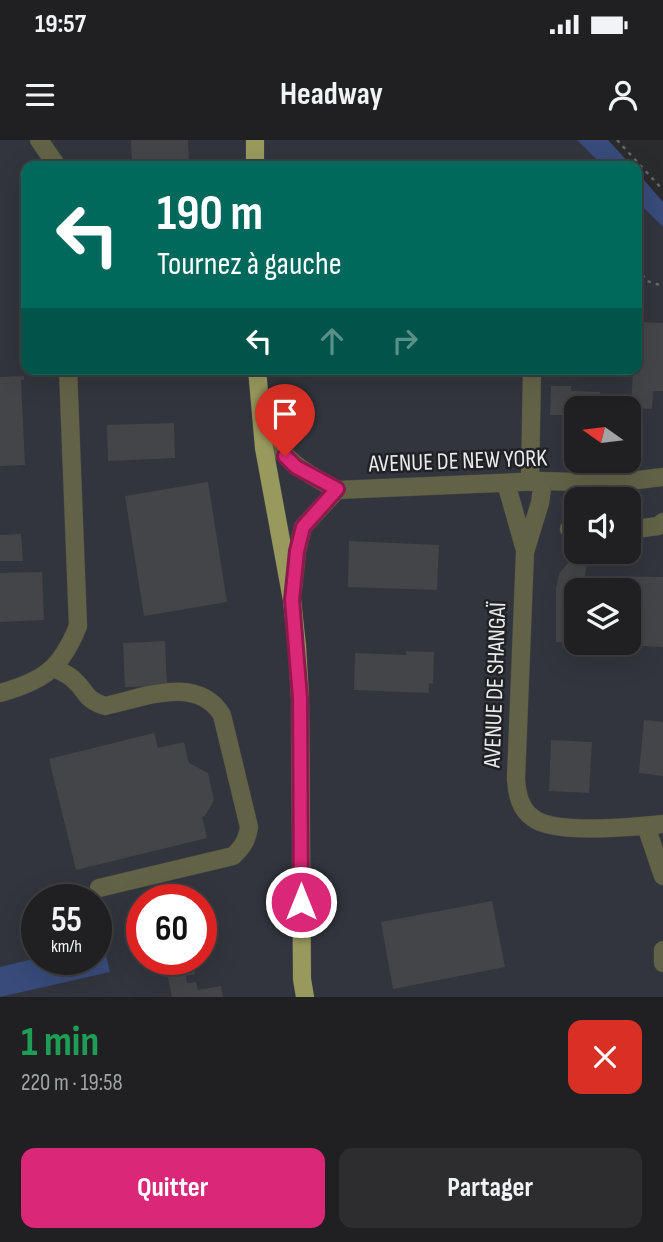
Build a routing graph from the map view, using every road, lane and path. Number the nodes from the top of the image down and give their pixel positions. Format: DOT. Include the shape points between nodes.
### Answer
graph roads {
  1 [pos="38,140"];
  2 [pos="255,140"];
  3 [pos="617,140"];
  4 [pos="53,161"];
  5 [pos="255,161"];
  6 [pos="636,161"];
  7 [pos="642,167"];
  8 [pos="663,190"];
  9 [pos="642,274"];
  10 [pos="663,286"];
  11 [pos="68,375"];
  12 [pos="258,375"];
  13 [pos="532,375"];
  14 [pos="262,425"];
  15 [pos="663,477"];
  16 [pos="536,481"];
  17 [pos="506,483"];
  18 [pos="337,489"];
  19 [pos="663,522"];
  20 [pos="641,528"];
  21 [pos="525,552"];
  22 [pos="292,600"];
  23 [pos="55,667"];
  24 [pos="0,693"];
  25 [pos="655,825"];
  26 [pos="663,876"];
  27 [pos="112,885"];
  28 [pos="663,950"];
  29 [pos="663,963"];
  30 [pos="305,997"];
  1 -- 4 [label="street"];
  2 -- 5 [label="main road"];
  3 -- 6 [label="path"];
  7 -- 8 [label="path"];
  9 -- 10 [label="path"];
  11 -- 23 [label="street" via="78,626 69,650"];
  12 -- 14 [label="main road"];
  13 -- 16 [label="street"];
  14 -- 18 [label="street" via="296,467"];
  14 -- 22 [label="main road"];
  15 -- 16 [label="street, AVENUE DE NEW YORK" via="613,483"];
  16 -- 17 [label="street, AVENUE DE NEW YORK"];
  16 -- 21 [label="street" via="540,503"];
  17 -- 18 [label="street, AVENUE DE NEW YORK"];
  17 -- 21 [label="street"];
  18 -- 22 [label="street" via="303,527"];
  19 -- 20 [label="street"];
  21 -- 25 [label="street, AVENUE DE SHANGAÏ" via="518,796 530,817 551,827"];
  22 -- 30 [label="main road" via="300,698"];
  23 -- 24 [label="street" via="30,684"];
  23 -- 27 [label="street" via="85,695 105,706 182,690 202,694 222,715 249,827 242,848 233,856"];
  25 -- 26 [label="street"];
  28 -- 29 [label="street"];
}
